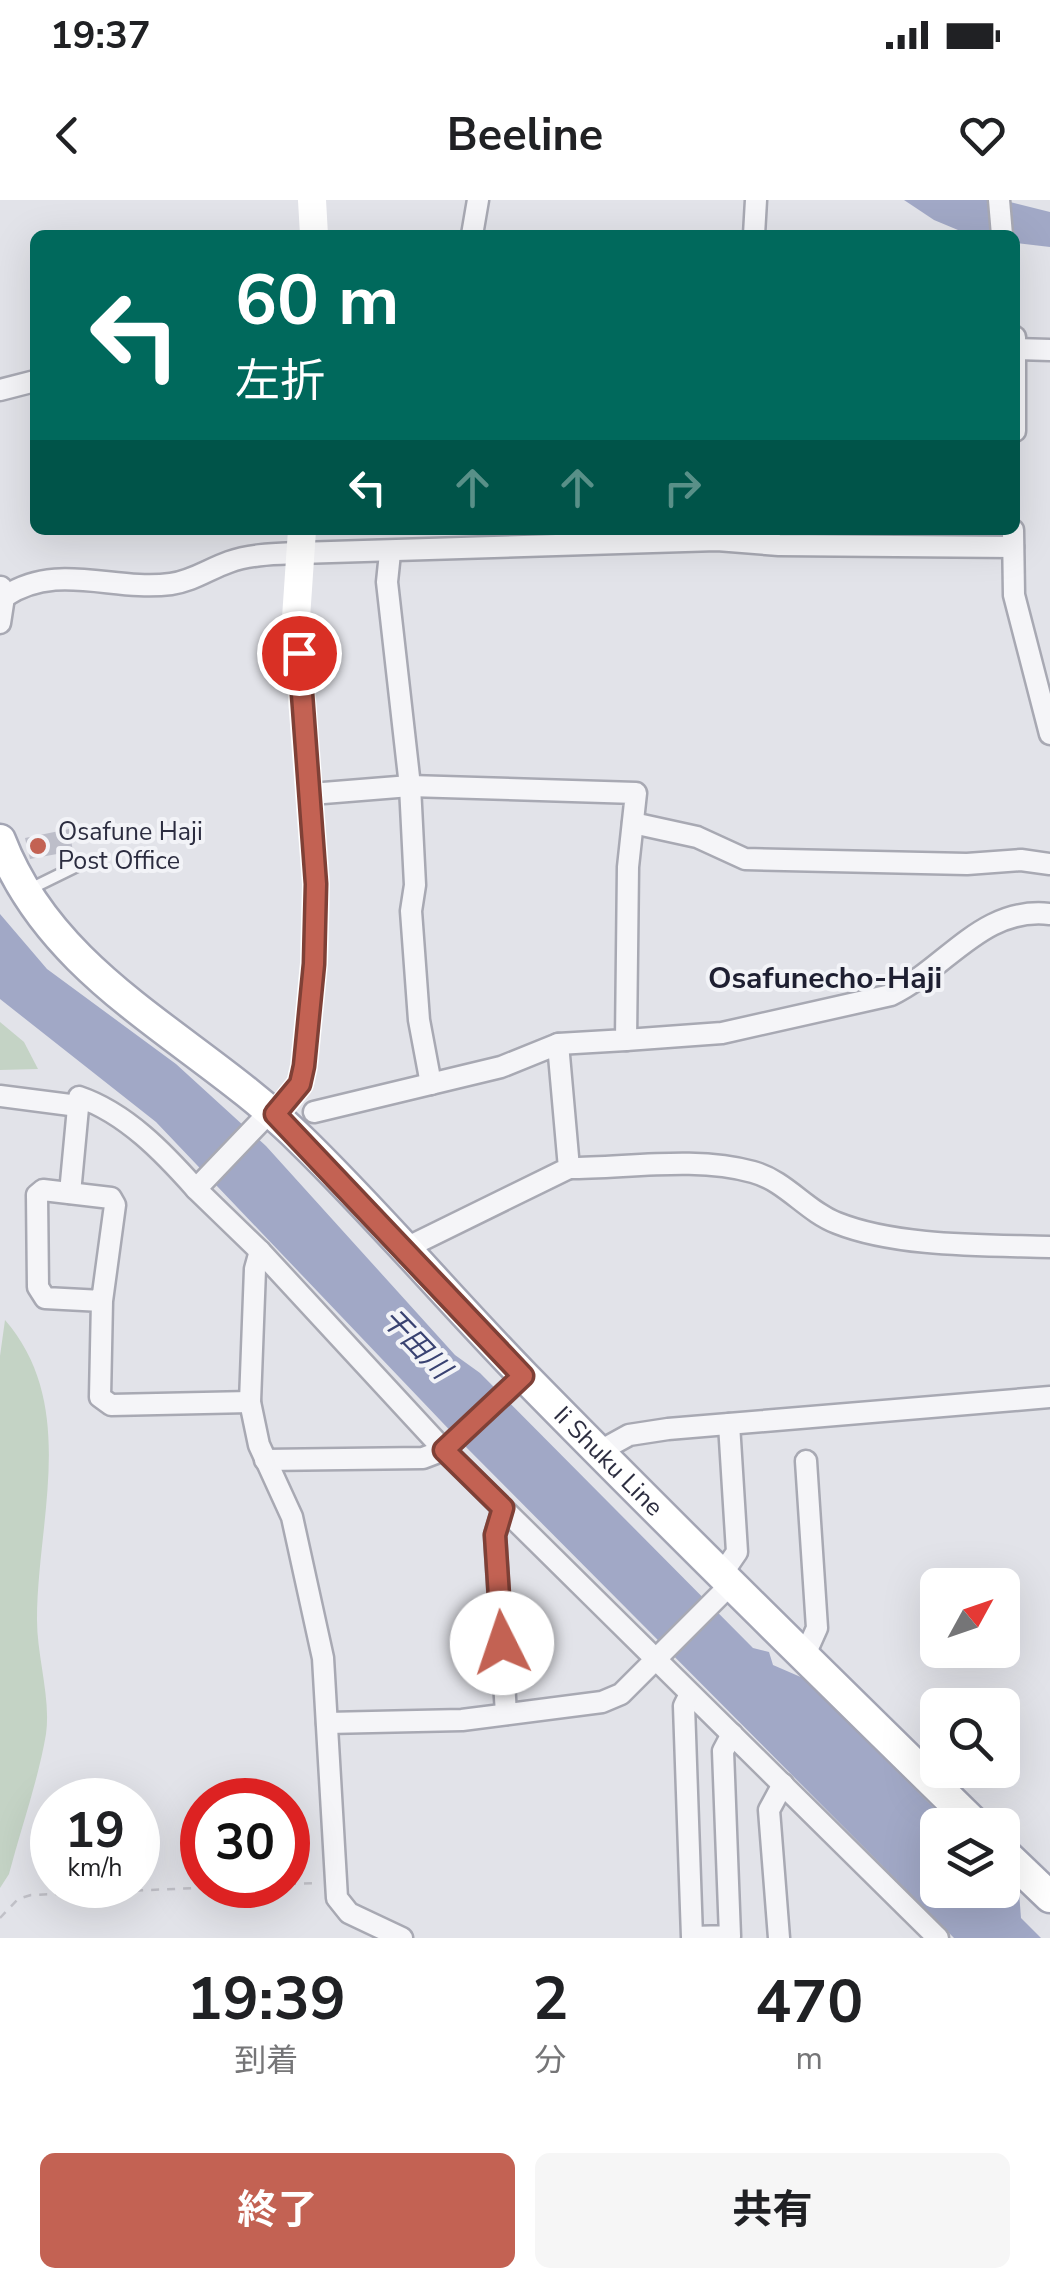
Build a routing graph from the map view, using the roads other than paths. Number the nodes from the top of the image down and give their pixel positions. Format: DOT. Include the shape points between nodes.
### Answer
graph roads {
  1 [pos="312,200"];
  2 [pos="478,200"];
  3 [pos="756,200"];
  4 [pos="998,200"];
  5 [pos="314,230"];
  6 [pos="473,230"];
  7 [pos="754,230"];
  8 [pos="1001,230"];
  9 [pos="1020,346"];
  10 [pos="1050,350"];
  11 [pos="30,382"];
  12 [pos="0,390"];
  13 [pos="1013,538"];
  14 [pos="300,542"];
  15 [pos="390,553"];
  16 [pos="2,591"];
  17 [pos="0,623"];
  18 [pos="1044,687"];
  19 [pos="1050,734"];
  20 [pos="410,786"];
  21 [pos="311,794"];
  22 [pos="633,823"];
  23 [pos="0,840"];
  24 [pos="81,864"];
  25 [pos="1050,864"];
  26 [pos="12,881"];
  27 [pos="1050,914"];
  28 [pos="626,1040"];
  29 [pos="558,1044"];
  30 [pos="432,1084"];
  31 [pos="0,1096"];
  32 [pos="78,1106"];
  33 [pos="314,1112"];
  34 [pos="268,1117"];
  35 [pos="569,1168"];
  36 [pos="199,1185"];
  37 [pos="70,1193"];
  38 [pos="1050,1247"];
  39 [pos="404,1249"];
  40 [pos="260,1251"];
  41 [pos="102,1301"];
  42 [pos="518,1381"];
  43 [pos="1050,1397"];
  44 [pos="250,1402"];
  45 [pos="729,1424"];
  46 [pos="448,1447"];
  47 [pos="600,1452"];
  48 [pos="265,1460"];
  49 [pos="806,1461"];
  50 [pos="503,1508"];
  51 [pos="724,1585"];
  52 [pos="804,1657"];
  53 [pos="656,1658"];
  54 [pos="690,1694"];
  55 [pos="506,1714"];
  56 [pos="328,1723"];
  57 [pos="732,1734"];
  58 [pos="783,1784"];
  59 [pos="959,1808"];
  60 [pos="1020,1869"];
  61 [pos="1050,1898"];
  62 [pos="402,1938"];
  63 [pos="779,1938"];
  64 [pos="938,1938"];
  1 -- 5 [label="street"];
  2 -- 6 [label="street"];
  3 -- 7 [label="street"];
  4 -- 8 [label="street"];
  9 -- 10 [label="street"];
  11 -- 12 [label="street"];
  13 -- 15 [label="street" via="779,545 718,540"];
  13 -- 18 [label="street" via="1014,595"];
  14 -- 15 [label="street"];
  14 -- 16 [label="street" via="167,585 56,576"];
  14 -- 21 [label="street" via="296,618"];
  15 -- 20 [label="street" via="387,582"];
  16 -- 17 [label="street"];
  18 -- 19 [label="street"];
  20 -- 21 [label="street"];
  20 -- 22 [label="street" via="636,793"];
  20 -- 30 [label="street" via="413,950"];
  21 -- 34 [label="street" via="316,884 304,1066 300,1084"];
  22 -- 25 [label="street" via="696,837 745,860"];
  22 -- 28 [label="street"];
  23 -- 26 [label="main road, Ii Shuku Line"];
  24 -- 26 [label="lane"];
  26 -- 34 [label="main road, Ii Shuku Line" via="103,982"];
  27 -- 28 [label="street" via="1012,914 986,926 915,983 876,999 722,1033"];
  28 -- 29 [label="street"];
  29 -- 30 [label="street"];
  29 -- 35 [label="street"];
  30 -- 33 [label="street"];
  31 -- 32 [label="street"];
  32 -- 36 [label="street" via="80,1096 114,1114"];
  32 -- 37 [label="street"];
  34 -- 36 [label="street"];
  34 -- 39 [label="main road, Ii Shuku Line"];
  35 -- 38 [label="street" via="720,1166 770,1178 822,1218 848,1228"];
  35 -- 39 [label="street"];
  36 -- 40 [label="street"];
  37 -- 41 [label="street" via="111,1198 115,1205"];
  37 -- 41 [label="street" via="36,1194 38,1287 46,1298"];
  39 -- 42 [label="main road, Ii Shuku Line"];
  40 -- 44 [label="street"];
  40 -- 46 [label="street"];
  41 -- 44 [label="street" via="100,1397 111,1404"];
  42 -- 46 [label="street"];
  42 -- 47 [label="main road, Ii Shuku Line"];
  43 -- 45 [label="street"];
  44 -- 48 [label="street"];
  45 -- 47 [label="street" via="630,1435"];
  45 -- 51 [label="street" via="737,1552"];
  46 -- 48 [label="street" via="423,1458"];
  46 -- 50 [label="street"];
  47 -- 51 [label="main road, Ii Shuku Line"];
  48 -- 56 [label="street" via="302,1556"];
  49 -- 52 [label="street" via="817,1628"];
  50 -- 53 [label="street"];
  50 -- 55 [label="street" via="495,1535"];
  51 -- 52 [label="main road, Ii Shuku Line"];
  51 -- 53 [label="street"];
  52 -- 59 [label="main road, Ii Shuku Line"];
  53 -- 54 [label="street"];
  53 -- 55 [label="street" via="621,1694 602,1702"];
  54 -- 57 [label="street"];
  54 -- 57 [label="street" via="684,1706 692,1937 730,1936 722,1751"];
  55 -- 56 [label="street"];
  56 -- 62 [label="street" via="340,1906"];
  57 -- 58 [label="street"];
  58 -- 63 [label="street" via="770,1810"];
  58 -- 64 [label="street"];
  60 -- 61 [label="main road"];
}
